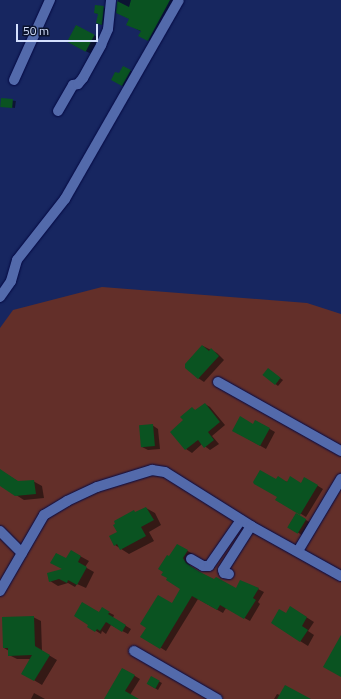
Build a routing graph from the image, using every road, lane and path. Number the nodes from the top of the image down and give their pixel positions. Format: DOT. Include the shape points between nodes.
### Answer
graph roads {
  1 [pos="50,0"];
  2 [pos="111,0"];
  3 [pos="179,0"];
  4 [pos="14,80"];
  5 [pos="58,111"];
  6 [pos="0,298"];
  7 [pos="218,382"];
  8 [pos="341,451"];
  9 [pos="341,479"];
  10 [pos="241,520"];
  11 [pos="251,526"];
  12 [pos="0,531"];
  13 [pos="298,551"];
  14 [pos="22,553"];
  15 [pos="191,559"];
  16 [pos="229,574"];
  17 [pos="341,576"];
  18 [pos="0,591"];
  19 [pos="134,651"];
  20 [pos="217,699"];
  1 -- 4 [label="street"];
  2 -- 5 [label="street" via="108,29 96,56 83,78 78,84 73,85"];
  3 -- 6 [label="street" via="65,199 17,260 11,281"];
  7 -- 8 [label="street"];
  9 -- 13 [label="street"];
  10 -- 11 [label="street"];
  10 -- 14 [label="street" via="165,472 152,470 97,487 44,515"];
  10 -- 15 [label="street" via="209,566 203,566"];
  11 -- 13 [label="street"];
  11 -- 16 [label="street" via="223,570"];
  12 -- 14 [label="street"];
  13 -- 17 [label="street"];
  14 -- 18 [label="street"];
  19 -- 20 [label="street"];
}
